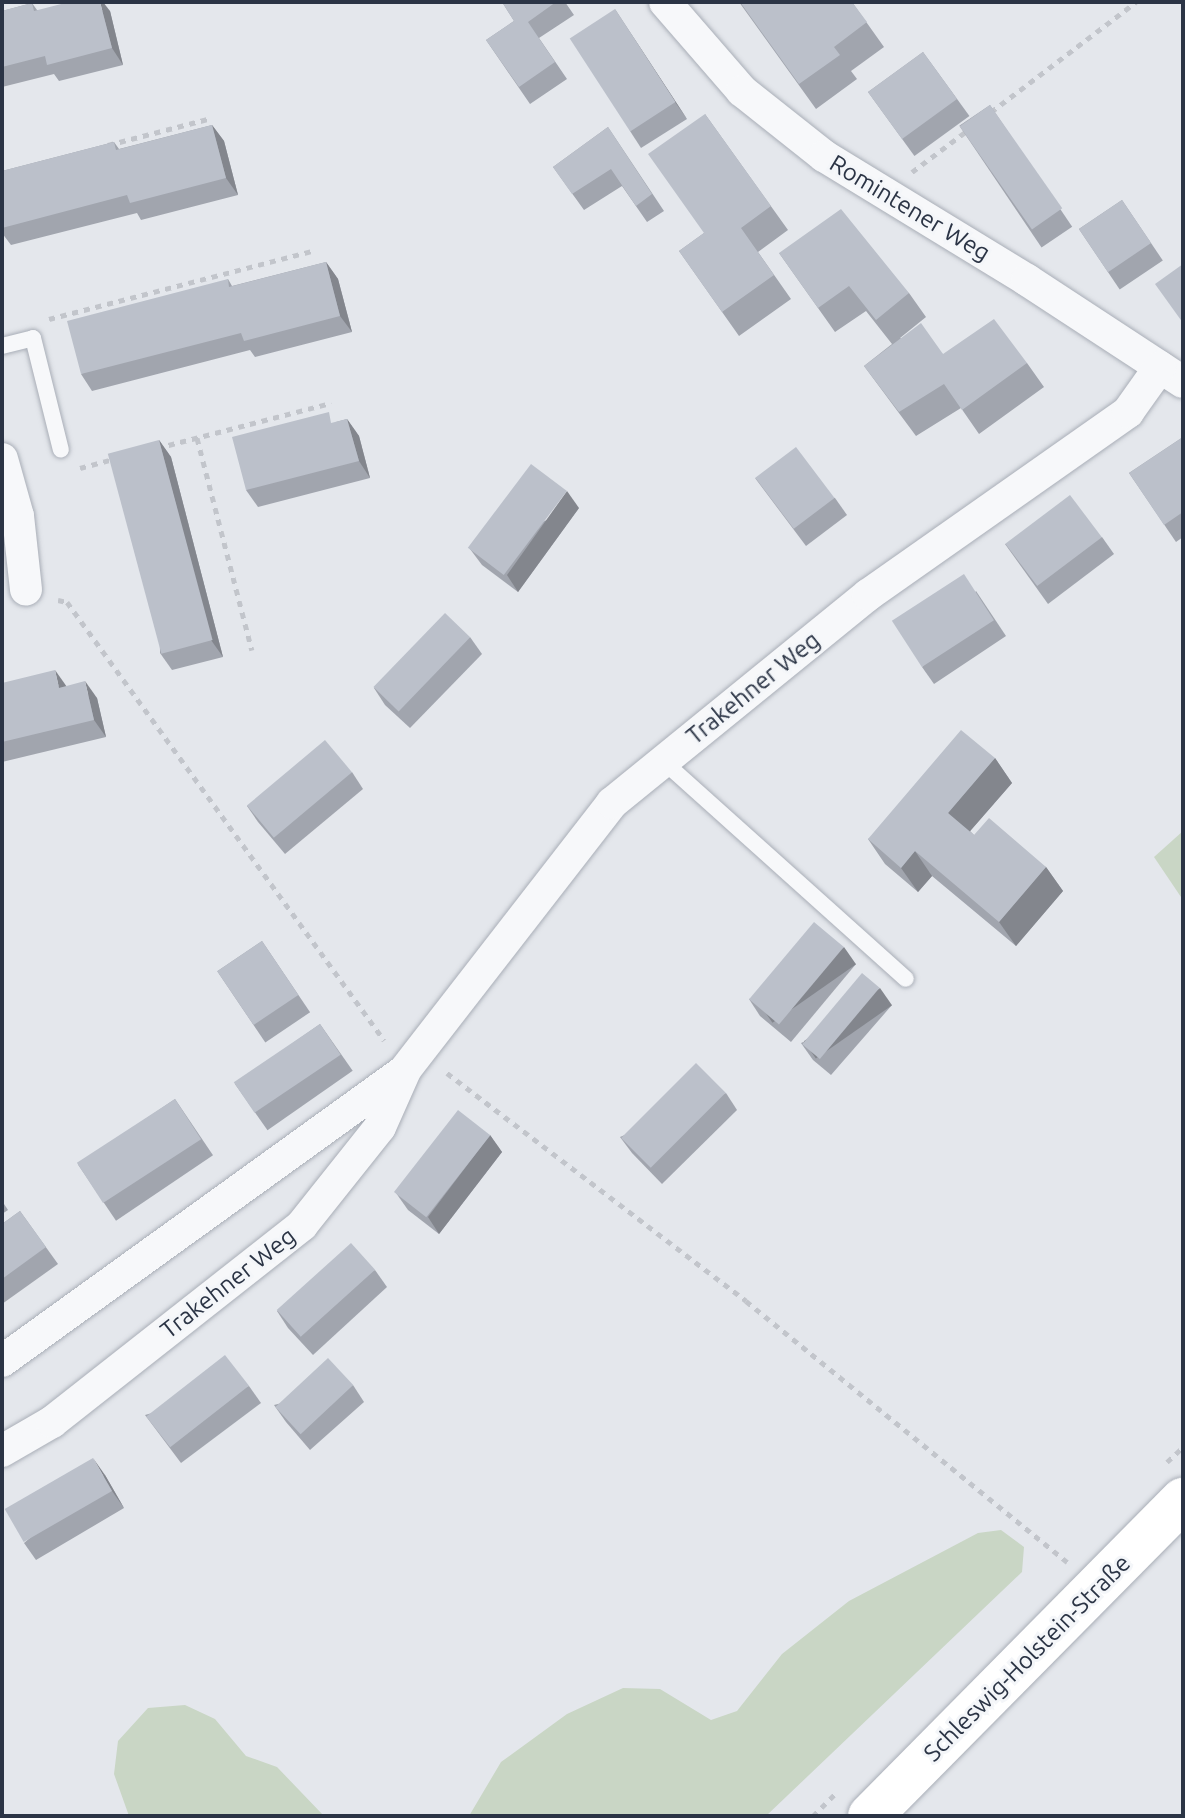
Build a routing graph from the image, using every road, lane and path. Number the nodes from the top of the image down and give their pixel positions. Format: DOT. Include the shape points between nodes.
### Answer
graph roads {
  1 [pos="665,2"];
  2 [pos="1136,2"];
  3 [pos="986,116"];
  4 [pos="212,118"];
  5 [pos="973,126"];
  6 [pos="92,149"];
  7 [pos="886,192"];
  8 [pos="315,250"];
  9 [pos="47,320"];
  10 [pos="2,346"];
  11 [pos="1171,374"];
  12 [pos="331,403"];
  13 [pos="197,438"];
  14 [pos="154,449"];
  15 [pos="61,450"];
  16 [pos="125,456"];
  17 [pos="2,459"];
  18 [pos="68,471"];
  19 [pos="26,590"];
  20 [pos="252,650"];
  21 [pos="663,761"];
  22 [pos="906,979"];
  23 [pos="413,1062"];
  24 [pos="2,1361"];
  25 [pos="2,1451"];
  26 [pos="1183,1500"];
  27 [pos="1067,1562"];
  28 [pos="870,1816"];
  1 -- 7 [label="street, Romintener Weg" via="742,91 824,156"];
  2 -- 3 [label="path"];
  4 -- 6 [label="path"];
  5 -- 7 [label="path"];
  7 -- 11 [label="street, Romintener Weg"];
  8 -- 9 [label="path"];
  10 -- 15 [label="lane" via="33,338"];
  11 -- 21 [label="street, Trakehner Weg" via="1128,412 868,595"];
  12 -- 13 [label="path"];
  13 -- 14 [label="path"];
  13 -- 20 [label="path"];
  16 -- 18 [label="path"];
  17 -- 19 [label="street" via="18,516"];
  19 -- 23 [label="path" via="67,602"];
  21 -- 22 [label="lane"];
  21 -- 23 [label="street, Trakehner Weg" via="612,803"];
  23 -- 24 [label="street, Trakehner Weg"];
  23 -- 25 [label="street, Trakehner Weg" via="380,1127 302,1225 52,1422"];
  23 -- 27 [label="path" via="746,1301"];
  26 -- 28 [label="main road, Schleswig-Holstein-Straße"];
}
